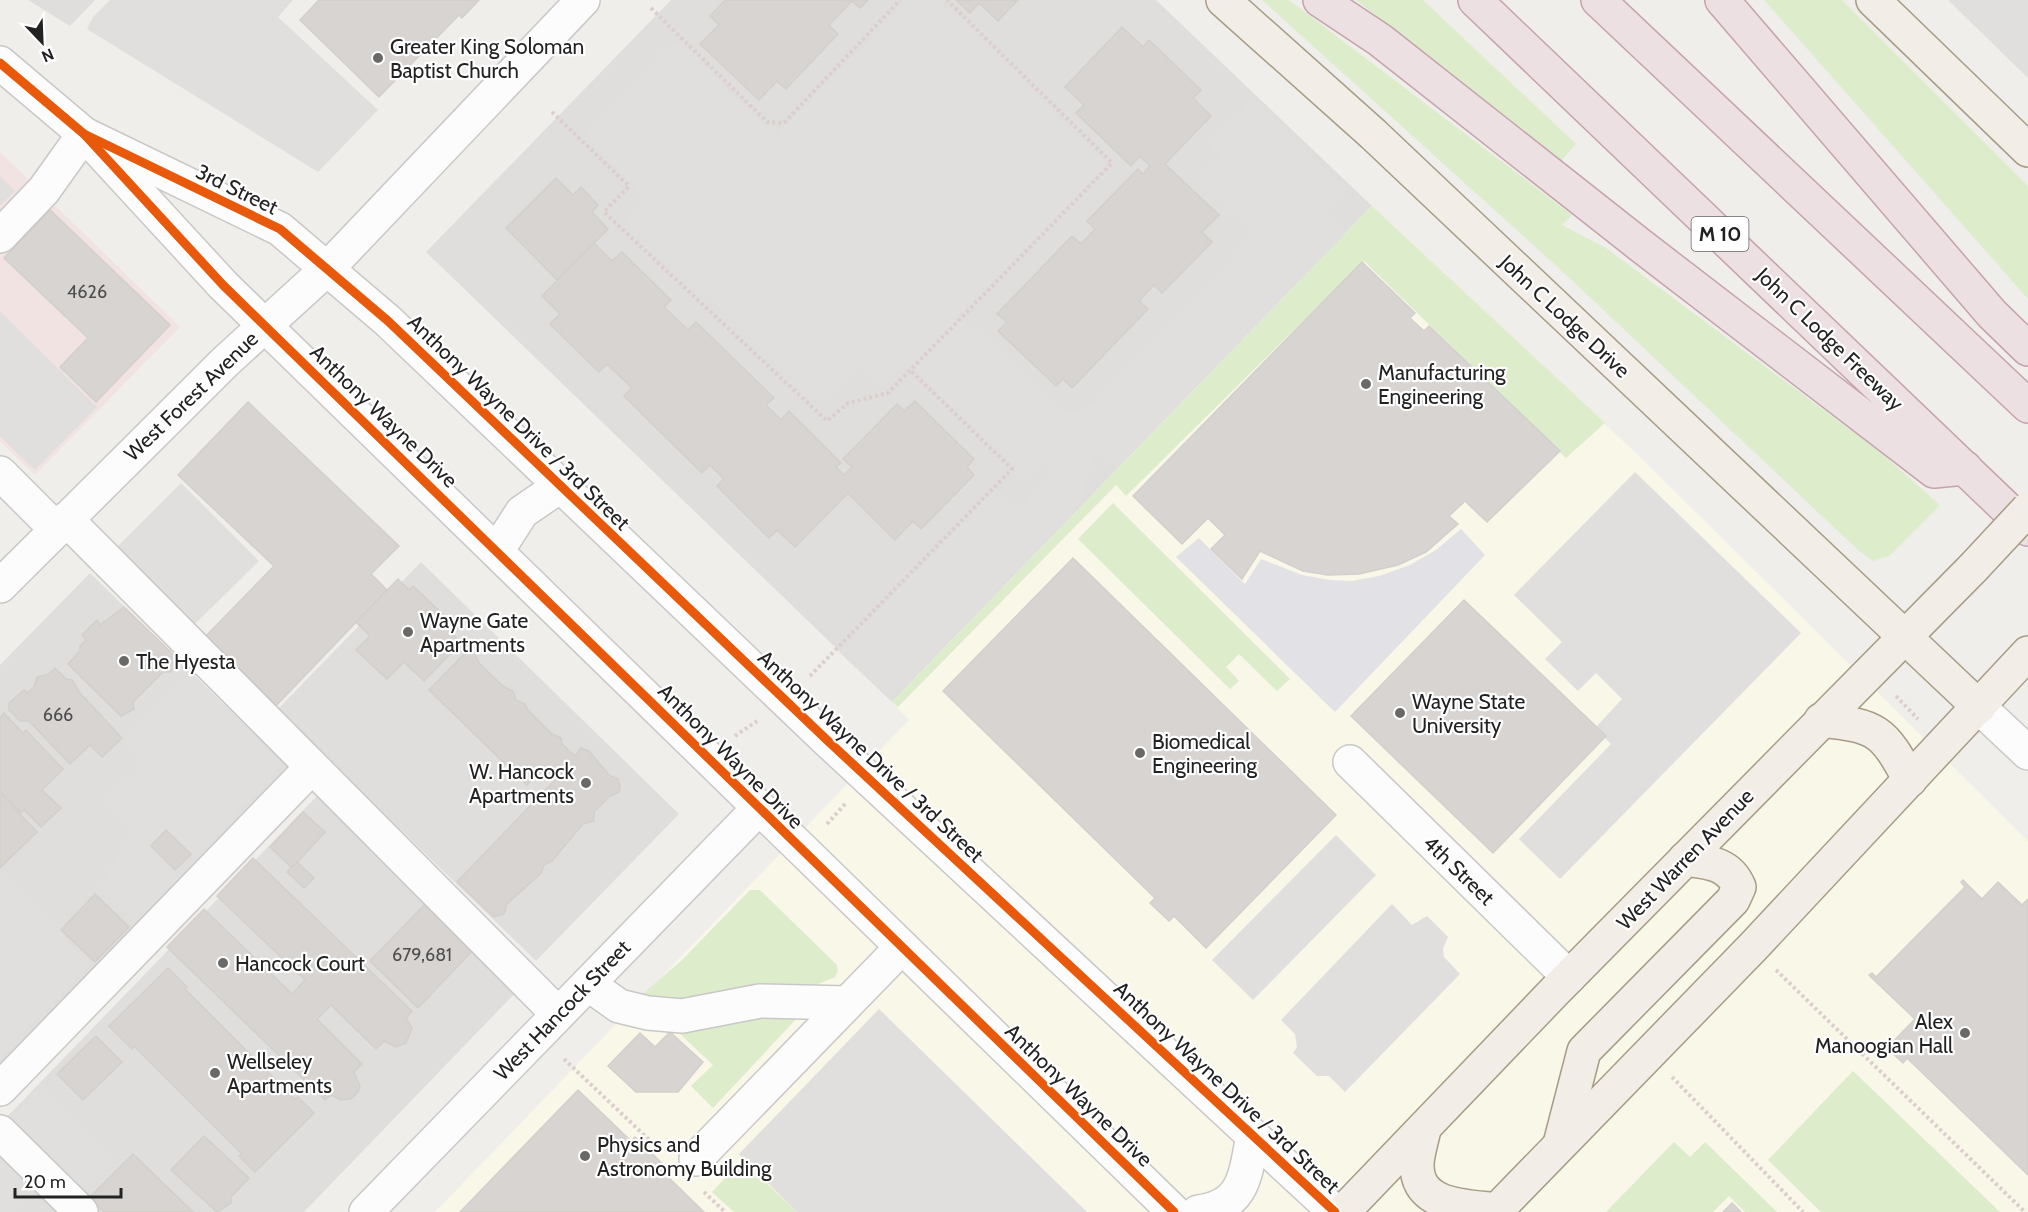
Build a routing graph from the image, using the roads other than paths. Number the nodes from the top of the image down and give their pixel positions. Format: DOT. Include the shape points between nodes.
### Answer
graph roads {
  1 [pos="1223,0"];
  2 [pos="1320,0"];
  3 [pos="1475,0"];
  4 [pos="1598,0"];
  5 [pos="1722,0"];
  6 [pos="1872,0"];
  7 [pos="569,5"];
  8 [pos="0,63"];
  9 [pos="84,134"];
  10 [pos="2026,148"];
  11 [pos="0,236"];
  12 [pos="328,268"];
  13 [pos="388,321"];
  14 [pos="265,324"];
  15 [pos="2028,349"];
  16 [pos="2028,406"];
  17 [pos="1965,468"];
  18 [pos="0,473"];
  19 [pos="560,486"];
  20 [pos="2028,509"];
  21 [pos="61,524"];
  22 [pos="2028,529"];
  23 [pos="497,551"];
  24 [pos="0,586"];
  25 [pos="1904,636"];
  26 [pos="2028,653"];
  27 [pos="1979,707"];
  28 [pos="1821,720"];
  29 [pos="2028,753"];
  30 [pos="1350,762"];
  31 [pos="311,768"];
  32 [pos="1910,780"];
  33 [pos="759,808"];
  34 [pos="1685,860"];
  35 [pos="902,947"];
  36 [pos="1569,977"];
  37 [pos="588,984"];
  38 [pos="847,1003"];
  39 [pos="558,1014"];
  40 [pos="0,1089"];
  41 [pos="1424,1129"];
  42 [pos="0,1131"];
  43 [pos="1253,1136"];
  44 [pos="1559,1146"];
  45 [pos="687,1167"];
  46 [pos="1496,1211"];
  47 [pos="81,1212"];
  48 [pos="366,1212"];
  49 [pos="1174,1212"];
  50 [pos="1198,1212"];
  51 [pos="1335,1212"];
  52 [pos="1343,1212"];
  1 -- 25 [label="main road, John C Lodge Drive" via="1373,134"];
  2 -- 17 [label="highway" via="1380,40 1934,471"];
  3 -- 17 [label="highway, John C Lodge Freeway / M 10"];
  4 -- 16 [label="highway"];
  5 -- 15 [label="highway" via="1992,314"];
  6 -- 10 [label="main road"];
  7 -- 12 [label="street, West Forest Avenue"];
  8 -- 9 [label="street, 3rd Street"];
  9 -- 11 [label="street" via="44,190"];
  9 -- 12 [label="street, 3rd Street" via="280,229"];
  9 -- 14 [label="street, 3rd Street" via="223,285"];
  12 -- 13 [label="street, 3rd Street"];
  12 -- 14 [label="street, West Forest Avenue"];
  13 -- 19 [label="street, Anthony Wayne Drive / 3rd Street"];
  14 -- 21 [label="street, West Forest Avenue"];
  14 -- 23 [label="street, Anthony Wayne Drive"];
  17 -- 22 [label="highway, John C Lodge Freeway / M 10"];
  18 -- 21 [label="street"];
  19 -- 23 [label="street" via="522,512"];
  19 -- 43 [label="street, Anthony Wayne Drive / 3rd Street"];
  20 -- 25 [label="main road, West Warren Avenue, bridge"];
  21 -- 24 [label="street, West Forest Avenue"];
  21 -- 31 [label="street"];
  23 -- 33 [label="street, Anthony Wayne Drive"];
  25 -- 27 [label="main road, John C Lodge Drive"];
  25 -- 28 [label="main road, West Warren Avenue"];
  26 -- 27 [label="main road"];
  27 -- 29 [label="street"];
  27 -- 32 [label="main road"];
  28 -- 32 [label="main road" via="1859,724 1879,734"];
  28 -- 34 [label="main road, West Warren Avenue"];
  30 -- 36 [label="street, 4th Street"];
  31 -- 39 [label="street"];
  31 -- 40 [label="street"];
  32 -- 44 [label="main road"];
  33 -- 35 [label="street, Anthony Wayne Drive"];
  33 -- 37 [label="street, West Hancock Street"];
  34 -- 36 [label="main road, West Warren Avenue"];
  34 -- 44 [label="main road" via="1723,867 1733,874 1739,887 1733,900 1584,1051"];
  35 -- 38 [label="street"];
  35 -- 49 [label="street, Anthony Wayne Drive"];
  36 -- 41 [label="main road, West Warren Avenue"];
  37 -- 38 [label="street" via="619,1006 682,1016 760,1001"];
  37 -- 39 [label="street, West Hancock Street"];
  38 -- 45 [label="street"];
  39 -- 48 [label="street, West Hancock Street"];
  41 -- 46 [label="main road" via="1417,1166 1427,1190 1446,1204"];
  41 -- 52 [label="main road, West Warren Avenue"];
  42 -- 47 [label="street"];
  43 -- 50 [label="street" via="1244,1180 1236,1193 1225,1205"];
  43 -- 51 [label="street, Anthony Wayne Drive / 3rd Street"];
  44 -- 46 [label="main road"];
}
